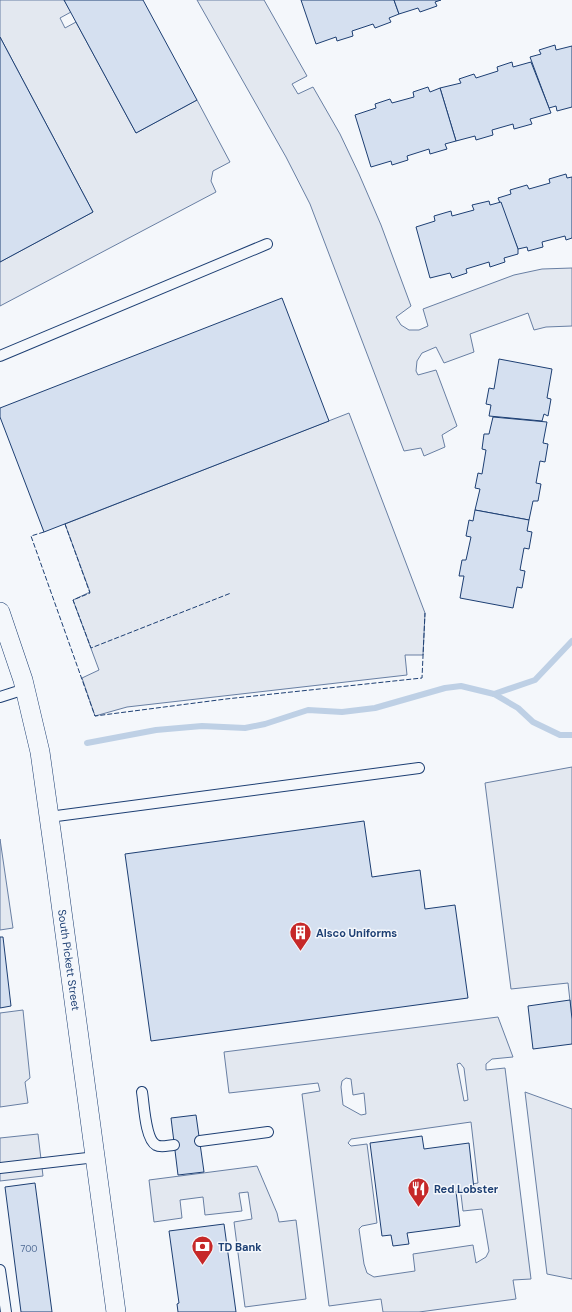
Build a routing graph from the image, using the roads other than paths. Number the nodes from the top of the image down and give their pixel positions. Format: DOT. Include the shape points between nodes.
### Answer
graph roads {
  1 [pos="267,244"];
  2 [pos="0,356"];
  3 [pos="0,612"];
  4 [pos="25,689"];
  5 [pos="0,698"];
  6 [pos="419,768"];
  7 [pos="49,817"];
  8 [pos="142,1092"];
  9 [pos="268,1132"];
  10 [pos="200,1141"];
  11 [pos="174,1145"];
  12 [pos="96,1157"];
  13 [pos="0,1168"];
  14 [pos="0,1270"];
  15 [pos="6,1312"];
  16 [pos="116,1312"];
  1 -- 2 [label="lane"];
  3 -- 4 [label="street, South Pickett Street"];
  4 -- 5 [label="lane"];
  4 -- 7 [label="street, South Pickett Street" via="40,752"];
  6 -- 7 [label="lane"];
  7 -- 12 [label="street, South Pickett Street"];
  8 -- 11 [label="lane" via="151,1140 157,1146"];
  9 -- 10 [label="lane"];
  12 -- 13 [label="lane"];
  12 -- 16 [label="street, South Pickett Street"];
  14 -- 15 [label="lane"];
}
